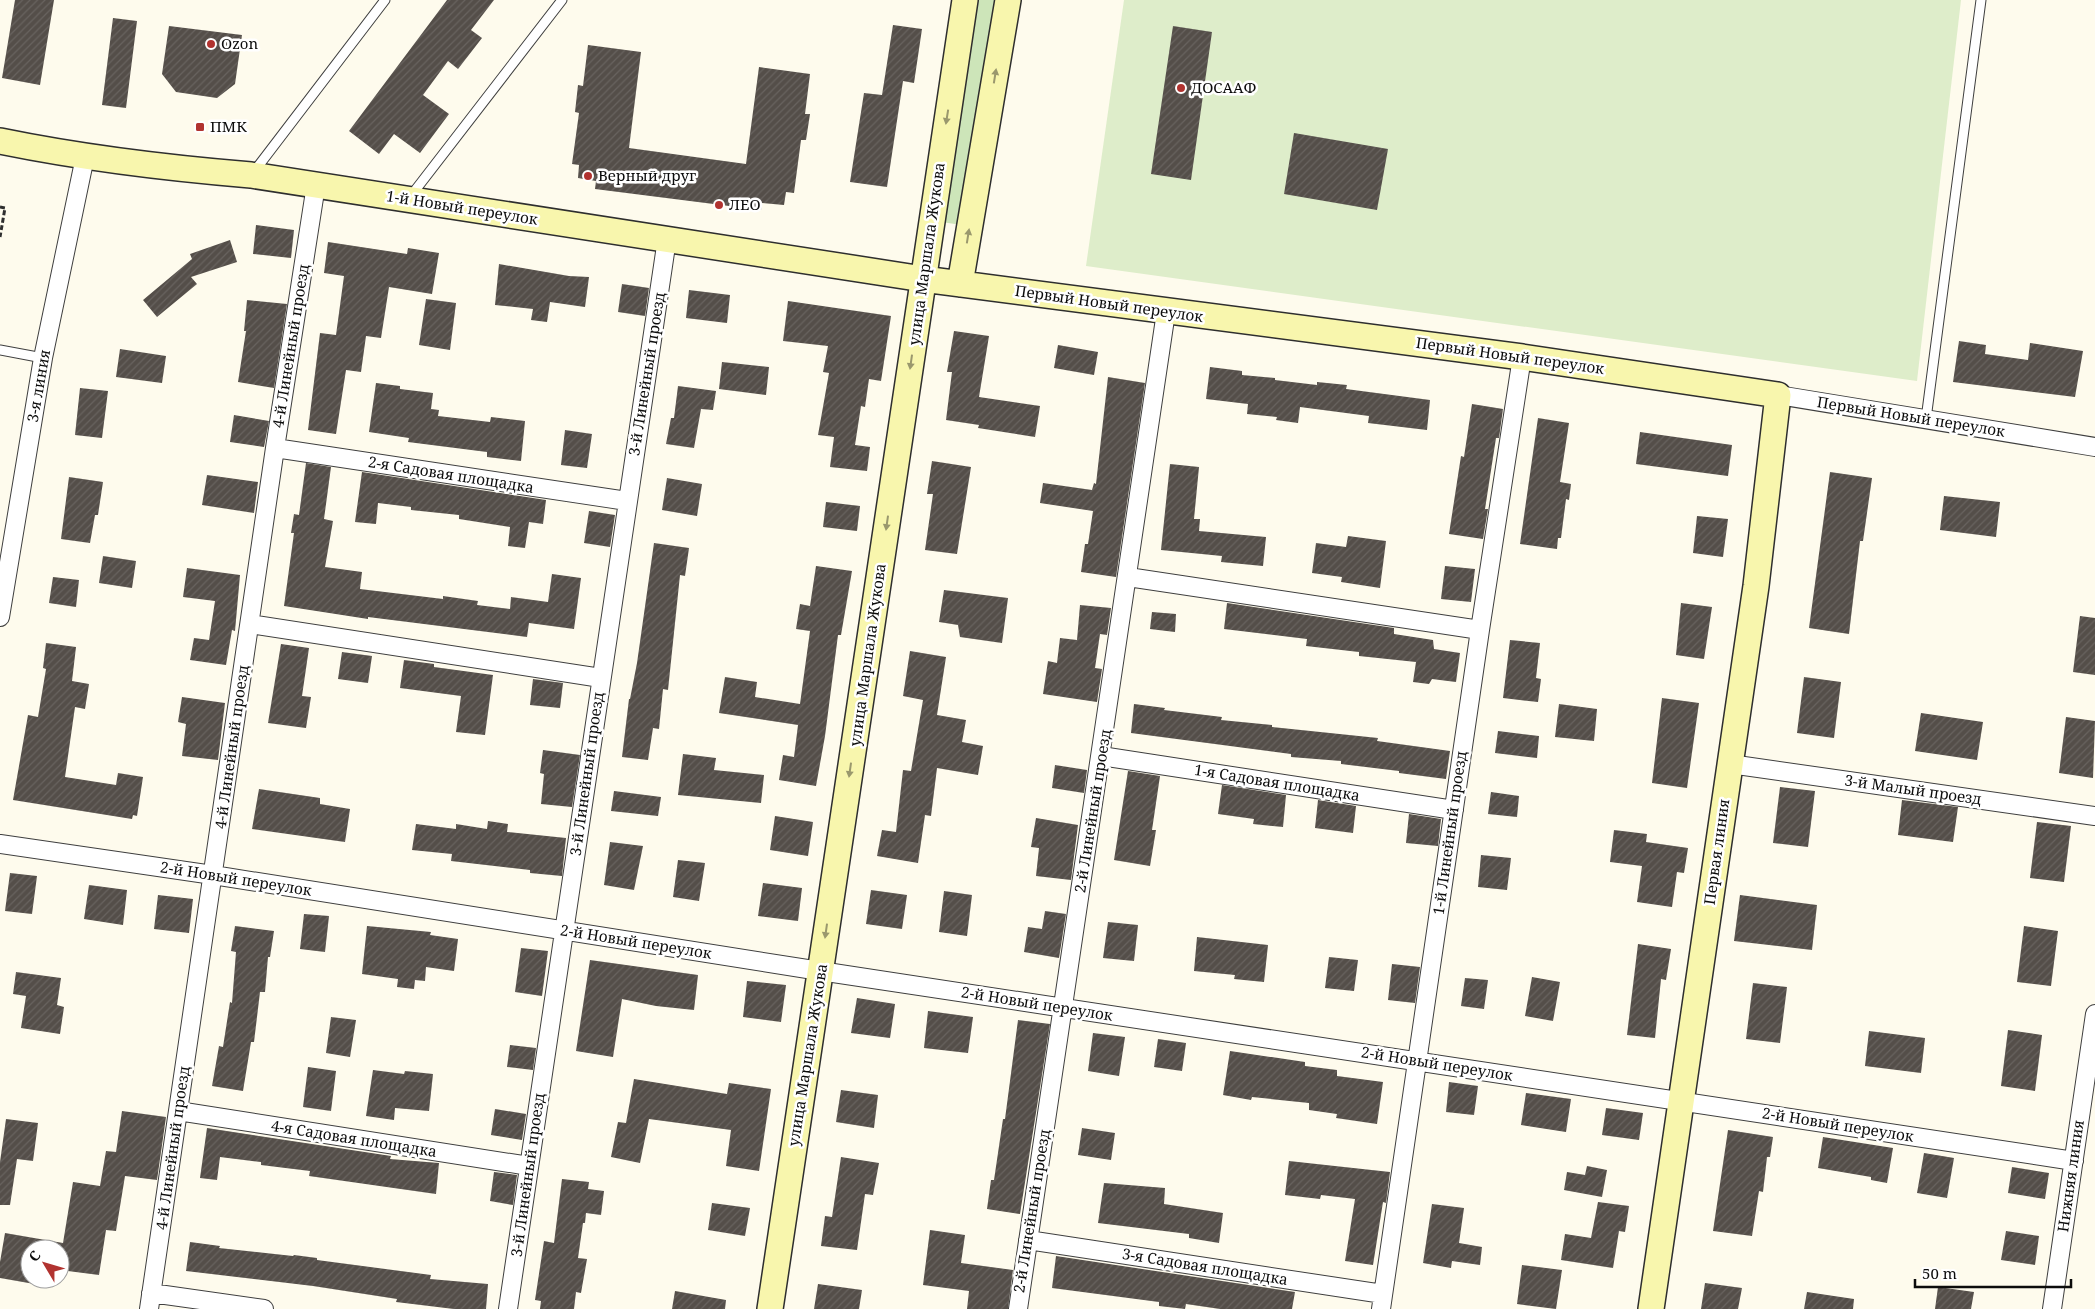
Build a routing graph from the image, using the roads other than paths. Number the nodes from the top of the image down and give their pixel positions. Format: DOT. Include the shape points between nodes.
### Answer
graph roads {
  1 [pos="385,0"];
  2 [pos="562,0"];
  3 [pos="965,0"];
  4 [pos="1008,0"];
  5 [pos="1981,0"];
  6 [pos="0,141"];
  7 [pos="85,157"];
  8 [pos="251,175"];
  9 [pos="316,185"];
  10 [pos="408,199"];
  11 [pos="667,240"];
  12 [pos="923,279"];
  13 [pos="960,284"];
  14 [pos="1166,312"];
  15 [pos="0,350"];
  16 [pos="1522,357"];
  17 [pos="43,358"];
  18 [pos="1778,395"];
  19 [pos="1926,419"];
  20 [pos="2095,447"];
  21 [pos="275,448"];
  22 [pos="627,501"];
  23 [pos="1128,577"];
  24 [pos="0,613"];
  25 [pos="250,624"];
  26 [pos="1480,630"];
  27 [pos="601,678"];
  28 [pos="1101,756"];
  29 [pos="1730,764"];
  30 [pos="1454,810"];
  31 [pos="2095,816"];
  32 [pos="0,844"];
  33 [pos="213,875"];
  34 [pos="564,930"];
  35 [pos="820,971"];
  36 [pos="1063,1008"];
  37 [pos="2095,1014"];
  38 [pos="1417,1061"];
  39 [pos="1681,1102"];
  40 [pos="178,1111"];
  41 [pos="2074,1162"];
  42 [pos="529,1166"];
  43 [pos="1028,1240"];
  44 [pos="150,1301"];
  45 [pos="1382,1302"];
  46 [pos="264,1309"];
  47 [pos="508,1309"];
  48 [pos="770,1309"];
  49 [pos="1018,1309"];
  50 [pos="1651,1309"];
  51 [pos="2052,1309"];
  1 -- 8 [label="lane"];
  2 -- 10 [label="lane"];
  3 -- 12 [label="main road, улица Маршала Жукова, one-way"];
  13 -- 4 [label="main road, one-way"];
  5 -- 19 [label="lane"];
  6 -- 7 [label="main road, 1-й Новый переулок"];
  7 -- 8 [label="main road, 1-й Новый переулок"];
  7 -- 17 [label="street, 3-я линия"];
  8 -- 9 [label="main road, 1-й Новый переулок"];
  9 -- 10 [label="main road, 1-й Новый переулок"];
  9 -- 21 [label="street, 4-й Линейный проезд"];
  10 -- 11 [label="main road, 1-й Новый переулок"];
  11 -- 12 [label="main road, 1-й Новый переулок"];
  11 -- 22 [label="street, 3-й Линейный проезд"];
  12 -- 13 [label="main road, Первый Новый переулок"];
  12 -- 35 [label="main road, улица Маршала Жукова, one-way"];
  13 -- 14 [label="main road, Первый Новый переулок"];
  14 -- 16 [label="main road, Первый Новый переулок"];
  14 -- 23 [label="street, 2-й Линейный проезд"];
  15 -- 17 [label="lane"];
  16 -- 18 [label="main road, Первый Новый переулок"];
  16 -- 26 [label="street, 1-й Линейный проезд"];
  17 -- 24 [label="street, 3-я линия"];
  18 -- 19 [label="street, Первый Новый переулок"];
  18 -- 29 [label="main road, Первая линия" via="1756,586"];
  19 -- 20 [label="street, Первый Новый переулок"];
  21 -- 22 [label="street, 2-я Cадовая площадка"];
  21 -- 25 [label="street, 4-й Линейный проезд"];
  22 -- 27 [label="street, 3-й Линейный проезд"];
  23 -- 26 [label="street"];
  23 -- 28 [label="street, 2-й Линейный проезд"];
  25 -- 27 [label="street"];
  25 -- 33 [label="street, 4-й Линейный проезд"];
  26 -- 30 [label="street, 1-й Линейный проезд"];
  27 -- 34 [label="street, 3-й Линейный проезд"];
  28 -- 30 [label="street, 1-я Садовая площадка"];
  28 -- 36 [label="street, 2-й Линейный проезд"];
  29 -- 31 [label="street, 3-й Малый проезд"];
  29 -- 39 [label="main road, Первая линия"];
  30 -- 38 [label="street, 1-й Линейный проезд"];
  32 -- 33 [label="street, 2-й Новый переулок"];
  33 -- 34 [label="street, 2-й Новый переулок"];
  33 -- 40 [label="street, 4-й Линейный проезд"];
  34 -- 35 [label="street, 2-й Новый переулок"];
  34 -- 42 [label="street, 3-й Линейный проезд"];
  35 -- 36 [label="street, 2-й Новый переулок"];
  35 -- 48 [label="main road, улица Маршала Жукова"];
  36 -- 38 [label="street, 2-й Новый переулок"];
  36 -- 43 [label="street, 2-й Линейный проезд"];
  37 -- 41 [label="street, Нижняя линия"];
  38 -- 39 [label="street, 2-й Новый переулок"];
  38 -- 45 [label="street, 1-й Линейный проезд"];
  39 -- 41 [label="street, 2-й Новый переулок"];
  39 -- 50 [label="main road, Первая линия"];
  40 -- 42 [label="street, 4-я Садовая площадка"];
  40 -- 44 [label="street, 4-й Линейный проезд"];
  41 -- 51 [label="street, Нижняя линия"];
  42 -- 47 [label="street, 3-й Линейный проезд"];
  43 -- 45 [label="street, 3-я Садовая площадка"];
  43 -- 49 [label="street, 2-й Линейный проезд"];
  44 -- 46 [label="street"];
}
